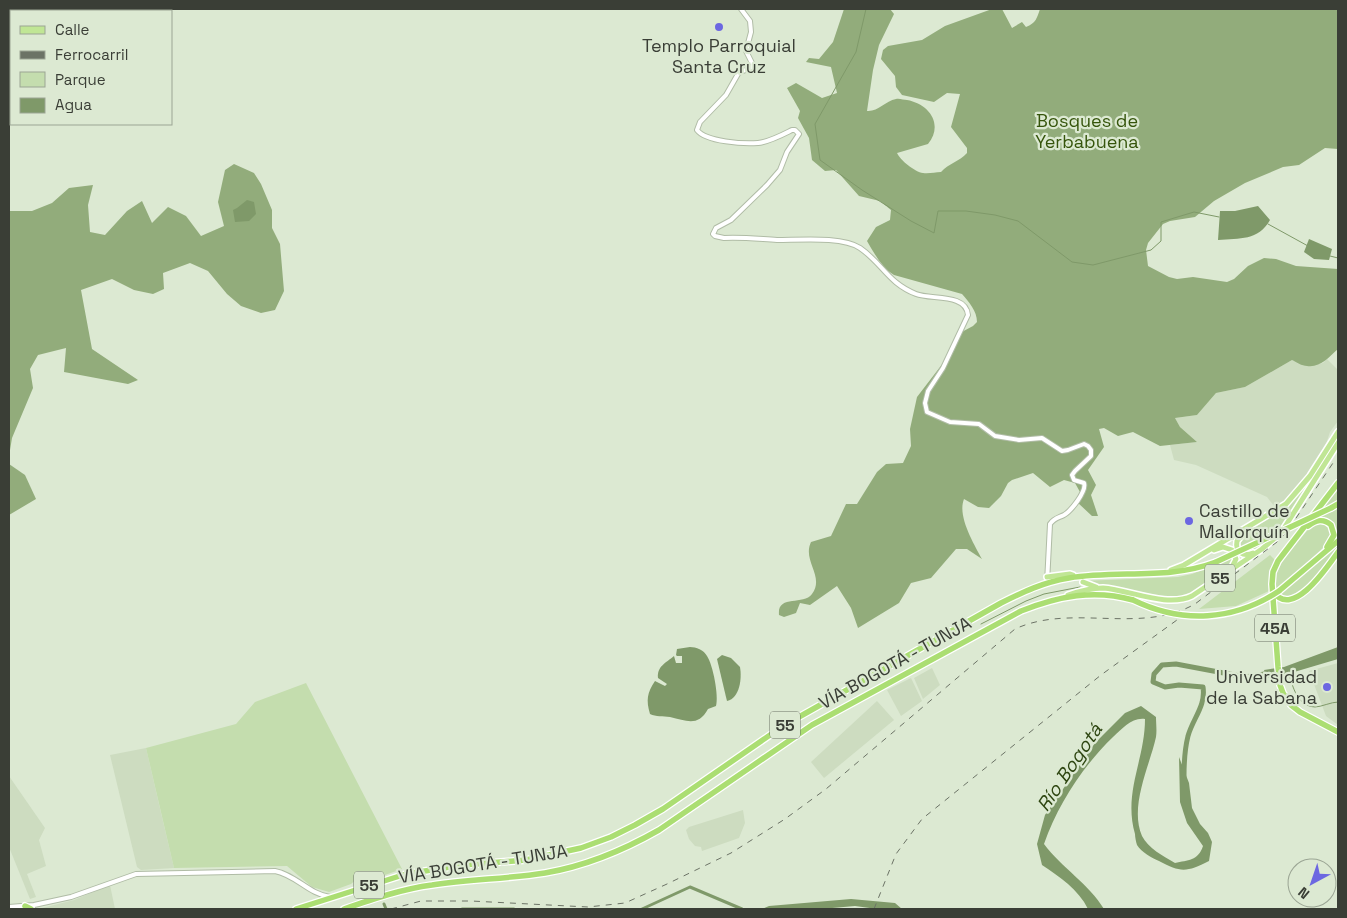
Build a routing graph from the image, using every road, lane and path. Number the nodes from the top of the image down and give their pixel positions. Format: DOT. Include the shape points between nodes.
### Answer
graph roads {
  1 [pos="741,9"];
  2 [pos="1338,432"];
  3 [pos="1338,443"];
  4 [pos="1338,483"];
  5 [pos="1338,505"];
  6 [pos="1252,525"];
  7 [pos="1304,528"];
  8 [pos="1338,541"];
  9 [pos="1262,549"];
  10 [pos="1338,552"];
  11 [pos="1203,554"];
  12 [pos="1320,556"];
  13 [pos="1164,573"];
  14 [pos="1073,575"];
  15 [pos="1047,580"];
  16 [pos="1082,582"];
  17 [pos="1210,584"];
  18 [pos="1107,589"];
  19 [pos="1272,589"];
  20 [pos="1058,598"];
  21 [pos="1338,732"];
  22 [pos="331,897"];
  23 [pos="9,907"];
  24 [pos="30,907"];
  25 [pos="296,909"];
  26 [pos="344,909"];
  1 -- 15 [label="street" via="750,20 751,32 746,51 753,65 740,71 726,95 700,122 697,130 708,138 747,144 760,143 792,130 799,134 780,170 767,186 713,234 724,238 824,240 849,244 865,252 896,284 919,295 953,300 967,308 968,315 928,391 927,412 950,422 979,424 995,436 1019,440 1042,438 1062,451 1084,444 1091,450 1091,456 1072,475 1074,480 1084,482 1083,493 1065,515 1050,524"];
  2 -- 6 [label="main road, 55" via="1291,499"];
  3 -- 9 [label="main road, 55" via="1286,526"];
  4 -- 7 [label="highway, 45A"];
  5 -- 13 [label="highway, VÍA BOGOTÁ - TUNJA / 55, bridge" via="1216,562 1196,569"];
  6 -- 9 [label="main road" via="1237,541 1238,551 1244,555"];
  6 -- 11 [label="main road, 55"];
  7 -- 12 [label="highway" via="1319,520 1328,522 1333,528 1333,538"];
  7 -- 19 [label="highway, 45A" via="1276,566"];
  8 -- 12 [label="highway, VÍA BOGOTÁ - TUNJA / 55"];
  9 -- 17 [label="main road, 55"];
  10 -- 19 [label="highway" via="1321,577 1296,598 1283,600"];
  11 -- 13 [label="main road, 55"];
  11 -- 17 [label="main road" via="1223,547 1232,550 1236,556 1233,566"];
  12 -- 20 [label="highway, VÍA BOGOTÁ - TUNJA / 55, bridge" via="1279,590 1260,602 1230,613 1208,616 1169,614 1133,600 1096,593"];
  13 -- 15 [label="highway, VÍA BOGOTÁ - TUNJA / 55"];
  14 -- 15 [label="main road"];
  15 -- 22 [label="highway, VÍA BOGOTÁ - TUNJA / 55" via="783,726 663,809 611,837 581,848 532,859 406,874"];
  16 -- 18 [label="main road"];
  17 -- 18 [label="main road, 55" via="1189,598 1174,601"];
  18 -- 20 [label="main road, 55" via="1087,590"];
  19 -- 21 [label="highway, 45A" via="1279,680 1283,693 1294,708"];
  20 -- 26 [label="highway, VÍA BOGOTÁ - TUNJA / 55" via="1002,621 812,725 659,830 624,848 557,870 414,888"];
  22 -- 24 [label="street" via="317,894 290,876 275,871 172,872 136,874 71,897"];
  22 -- 25 [label="highway, VÍA BOGOTÁ - TUNJA / 55"];
  23 -- 24 [label="street"];
}
